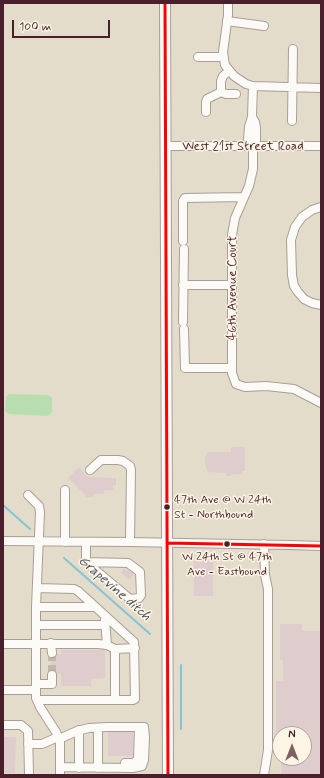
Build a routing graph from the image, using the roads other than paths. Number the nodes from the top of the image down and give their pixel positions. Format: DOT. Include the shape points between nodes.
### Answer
graph roads {
  1 [pos="165,3"];
  2 [pos="228,3"];
  3 [pos="227,21"];
  4 [pos="264,26"];
  5 [pos="293,49"];
  6 [pos="198,57"];
  7 [pos="223,57"];
  8 [pos="229,71"];
  9 [pos="253,86"];
  10 [pos="292,87"];
  11 [pos="321,88"];
  12 [pos="221,92"];
  13 [pos="236,94"];
  14 [pos="206,112"];
  15 [pos="292,121"];
  16 [pos="166,146"];
  17 [pos="253,146"];
  18 [pos="321,146"];
  19 [pos="244,197"];
  20 [pos="321,207"];
  21 [pos="184,285"];
  22 [pos="232,285"];
  23 [pos="321,305"];
  24 [pos="232,368"];
  25 [pos="321,403"];
  26 [pos="90,470"];
  27 [pos="65,490"];
  28 [pos="28,495"];
  29 [pos="40,541"];
  30 [pos="3,542"];
  31 [pos="65,542"];
  32 [pos="86,542"];
  33 [pos="130,542"];
  34 [pos="167,543"];
  35 [pos="264,544"];
  36 [pos="321,546"];
  37 [pos="86,562"];
  38 [pos="37,588"];
  39 [pos="36,607"];
  40 [pos="95,607"];
  41 [pos="104,615"];
  42 [pos="36,625"];
  43 [pos="105,625"];
  44 [pos="36,643"];
  45 [pos="51,643"];
  46 [pos="3,644"];
  47 [pos="107,645"];
  48 [pos="135,648"];
  49 [pos="115,649"];
  50 [pos="52,653"];
  51 [pos="52,675"];
  52 [pos="36,687"];
  53 [pos="3,690"];
  54 [pos="37,700"];
  55 [pos="115,700"];
  56 [pos="3,725"];
  57 [pos="98,728"];
  58 [pos="80,730"];
  59 [pos="58,738"];
  60 [pos="28,744"];
  61 [pos="79,768"];
  62 [pos="98,768"];
  63 [pos="60,771"];
  64 [pos="29,774"];
  65 [pos="168,775"];
  66 [pos="264,775"];
  1 -- 16 [label="main road"];
  2 -- 3 [label="street"];
  3 -- 4 [label="street"];
  3 -- 7 [label="street"];
  5 -- 10 [label="street"];
  6 -- 7 [label="street"];
  7 -- 8 [label="street"];
  8 -- 9 [label="street"];
  8 -- 12 [label="street" via="221,81"];
  9 -- 10 [label="street"];
  9 -- 17 [label="street, 46th Avenue Court" via="252,117 256,128"];
  10 -- 11 [label="street"];
  10 -- 15 [label="street"];
  12 -- 13 [label="street"];
  12 -- 14 [label="street" via="207,99"];
  16 -- 17 [label="street, West 21st Street Road"];
  16 -- 34 [label="main road"];
  17 -- 18 [label="street, West 21st Street Road"];
  17 -- 19 [label="street, 46th Avenue Court" via="253,169"];
  19 -- 21 [label="street" via="185,198"];
  19 -- 22 [label="street, 46th Avenue Court" via="235,218 232,235"];
  20 -- 23 [label="street" via="302,217 294,227 291,240 294,286 304,299"];
  21 -- 22 [label="street"];
  21 -- 24 [label="street" via="185,368"];
  22 -- 24 [label="street, 46th Avenue Court"];
  24 -- 25 [label="street, 46th Avenue Court" via="236,384 245,387 294,389"];
  26 -- 33 [label="street" via="101,460 123,461 130,466"];
  27 -- 31 [label="street"];
  28 -- 29 [label="street" via="34,500 40,512"];
  29 -- 30 [label="street"];
  29 -- 31 [label="street"];
  29 -- 38 [label="street"];
  31 -- 32 [label="street"];
  32 -- 33 [label="street"];
  32 -- 37 [label="street"];
  33 -- 34 [label="street"];
  34 -- 35 [label="street"];
  34 -- 65 [label="main road"];
  35 -- 36 [label="street"];
  35 -- 66 [label="street" via="268,589 268,750"];
  37 -- 37 [label="street" via="130,599 139,598 141,595 140,574 128,563"];
  38 -- 39 [label="street"];
  38 -- 40 [label="street" via="74,589"];
  39 -- 40 [label="street"];
  39 -- 42 [label="street"];
  40 -- 41 [label="street"];
  41 -- 43 [label="street"];
  41 -- 48 [label="street" via="134,642"];
  42 -- 43 [label="street"];
  42 -- 44 [label="street"];
  43 -- 47 [label="street"];
  44 -- 45 [label="street"];
  44 -- 46 [label="street"];
  44 -- 52 [label="street"];
  45 -- 47 [label="street"];
  45 -- 50 [label="street"];
  47 -- 49 [label="street"];
  48 -- 49 [label="street"];
  48 -- 55 [label="street" via="135,698"];
  49 -- 55 [label="street"];
  51 -- 52 [label="street" via="52,684"];
  52 -- 53 [label="street"];
  52 -- 54 [label="street"];
  54 -- 55 [label="street"];
  54 -- 59 [label="street"];
  56 -- 60 [label="street" via="24,726 28,731"];
  57 -- 58 [label="street"];
  57 -- 62 [label="street"];
  57 -- 62 [label="street" via="144,727 145,737 142,766"];
  58 -- 59 [label="street"];
  58 -- 61 [label="street"];
  59 -- 60 [label="street" via="42,744"];
  59 -- 63 [label="street"];
  60 -- 64 [label="street"];
  61 -- 62 [label="street"];
  61 -- 63 [label="street"];
}
